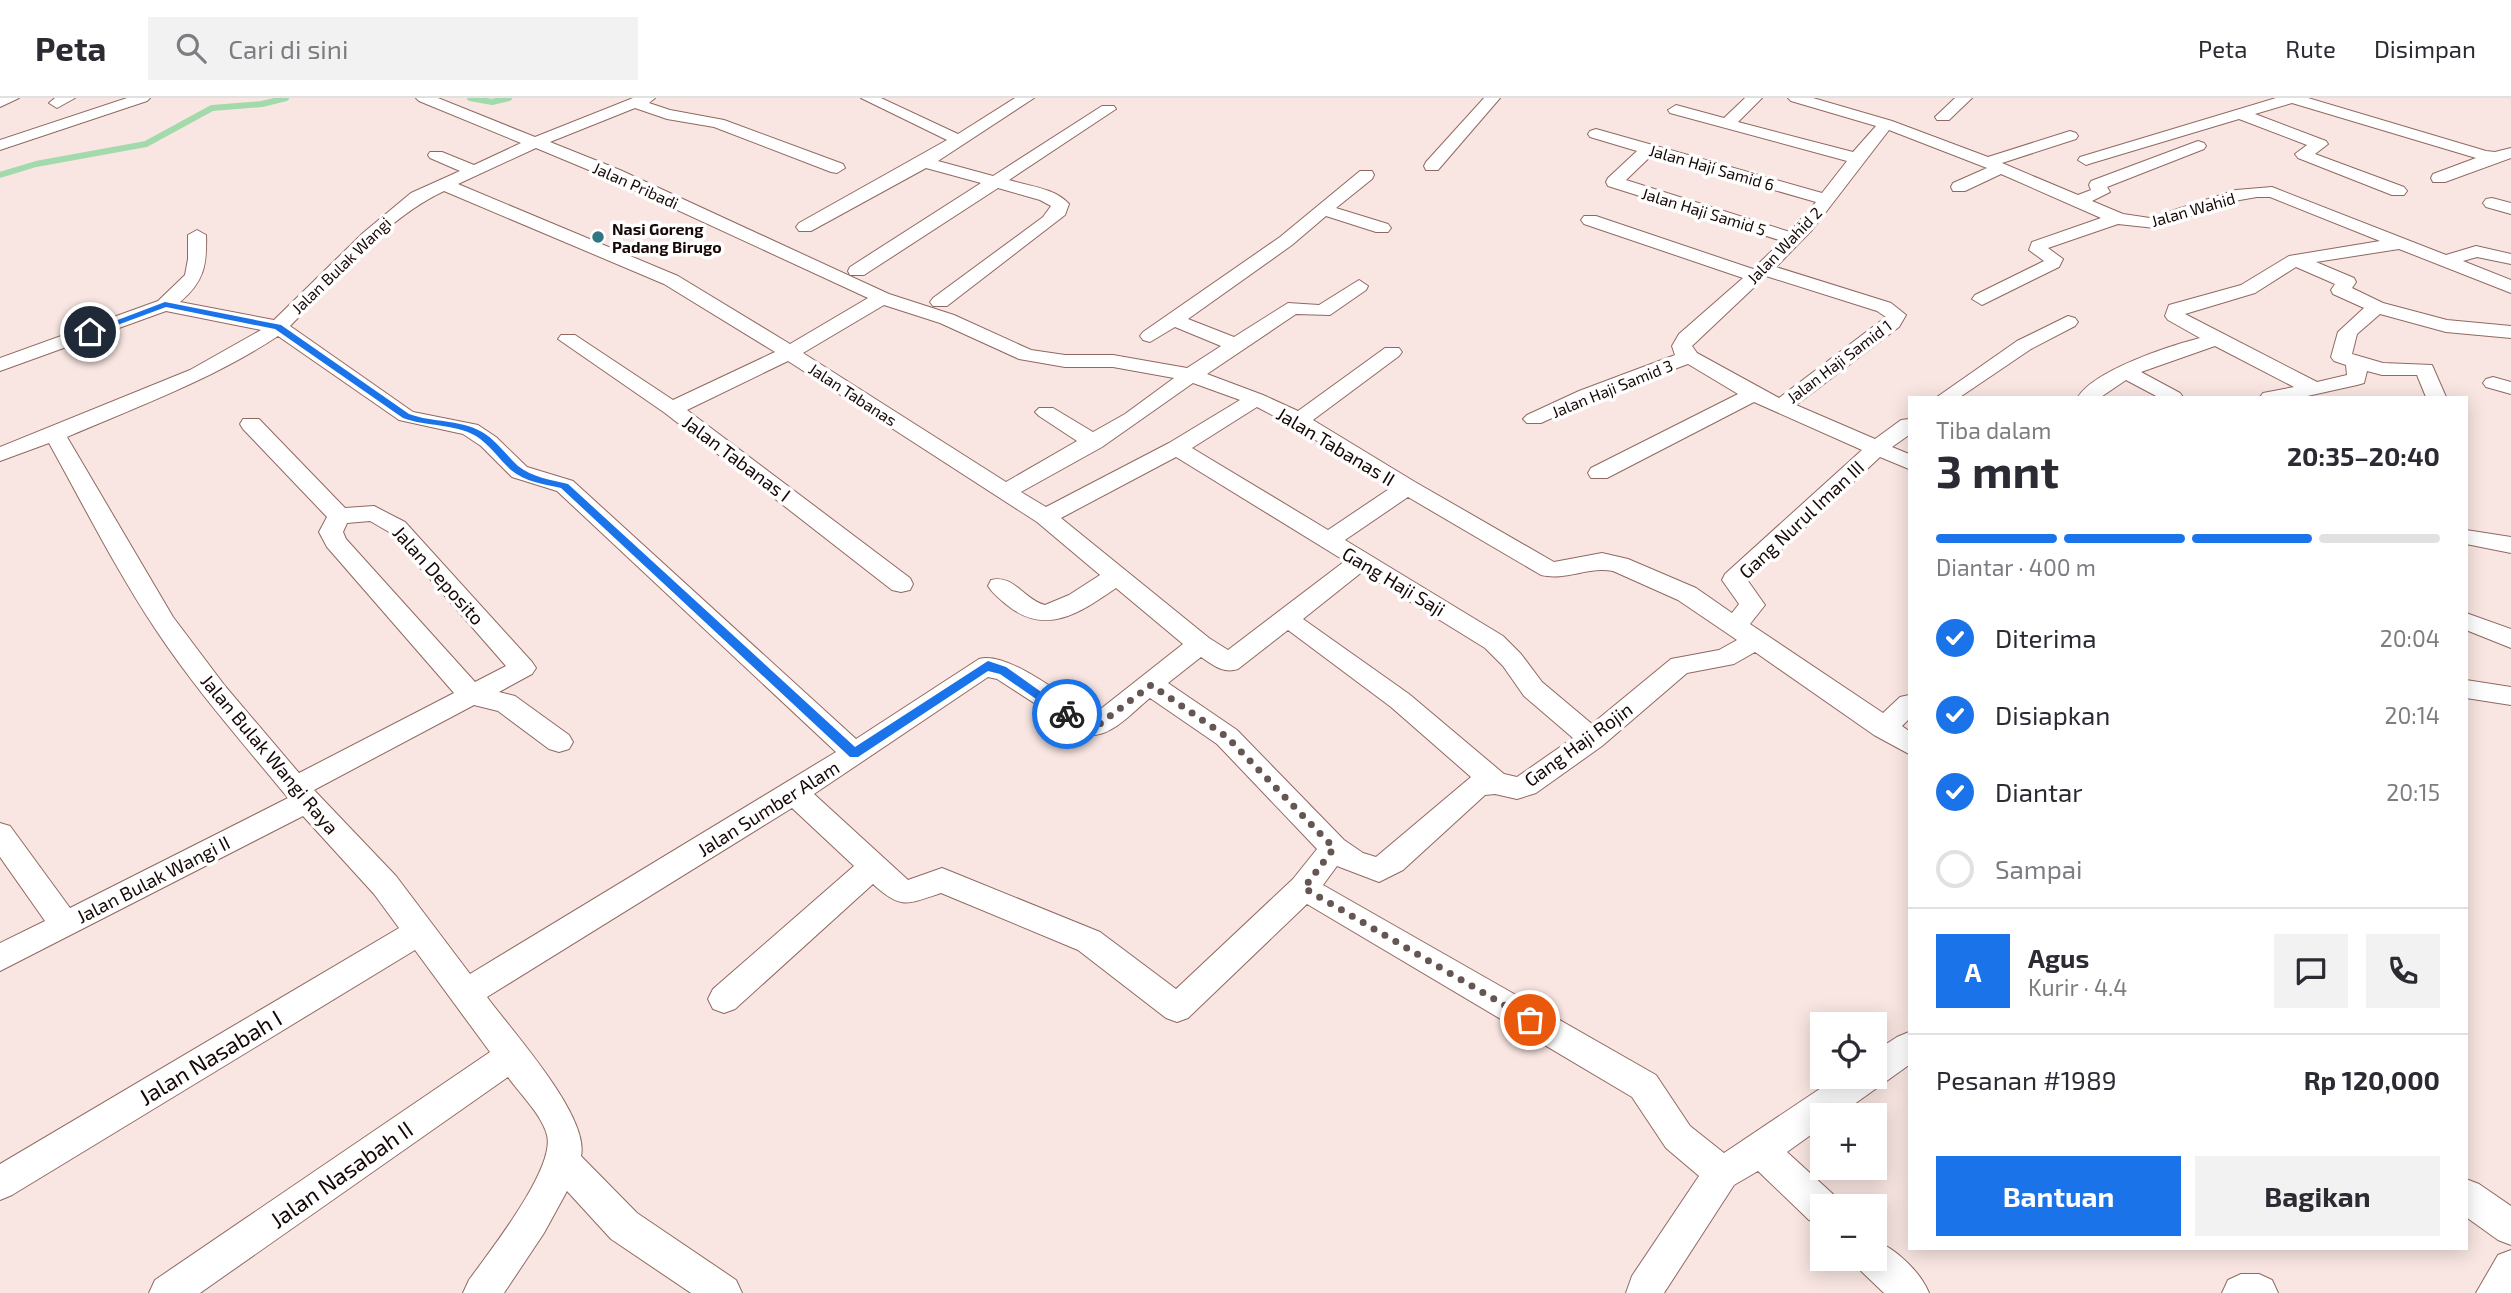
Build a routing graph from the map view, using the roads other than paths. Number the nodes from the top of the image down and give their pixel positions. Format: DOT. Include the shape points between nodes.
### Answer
graph roads {
  1 [pos="11,98"];
  2 [pos="142,98"];
  3 [pos="424,98"];
  4 [pos="869,98"];
  5 [pos="990,98"];
  6 [pos="1026,98"];
  7 [pos="1492,98"];
  8 [pos="1754,98"];
  9 [pos="1796,98"];
  10 [pos="1964,98"];
  11 [pos="2289,98"];
  12 [pos="2353,98"];
  13 [pos="641,100"];
  14 [pos="0,102"];
  15 [pos="1011,107"];
  16 [pos="1108,109"];
  17 [pos="1676,110"];
  18 [pos="2333,110"];
  19 [pos="2240,114"];
  20 [pos="1943,117"];
  21 [pos="1728,123"];
  22 [pos="1886,124"];
  23 [pos="1597,134"];
  24 [pos="2070,136"];
  25 [pos="534,143"];
  26 [pos="0,145"];
  27 [pos="2197,146"];
  28 [pos="962,148"];
  29 [pos="1650,148"];
  30 [pos="2511,153"];
  31 [pos="436,155"];
  32 [pos="2492,157"];
  33 [pos="1856,158"];
  34 [pos="2086,160"];
  35 [pos="924,162"];
  36 [pos="988,162"];
  37 [pos="1995,165"];
  38 [pos="1432,166"];
  39 [pos="837,168"];
  40 [pos="1015,168"];
  41 [pos="472,170"];
  42 [pos="1366,175"];
  43 [pos="2439,178"];
  44 [pos="995,182"];
  45 [pos="442,184"];
  46 [pos="1959,187"];
  47 [pos="2398,191"];
  48 [pos="1827,200"];
  49 [pos="2077,201"];
  50 [pos="2491,202"];
  51 [pos="2511,209"];
  52 [pos="1324,210"];
  53 [pos="2117,218"];
  54 [pos="1590,220"];
  55 [pos="805,227"];
  56 [pos="1382,228"];
  57 [pos="197,235"];
  58 [pos="1794,239"];
  59 [pos="2398,244"];
  60 [pos="2511,259"];
  61 [pos="2295,260"];
  62 [pos="2445,261"];
  63 [pos="857,271"];
  64 [pos="1760,273"];
  65 [pos="1359,286"];
  66 [pos="2511,286"];
  67 [pos="882,298"];
  68 [pos="1982,299"];
  69 [pos="940,302"];
  70 [pos="165,304"];
  71 [pos="2376,307"];
  72 [pos="1174,320"];
  73 [pos="2068,322"];
  74 [pos="278,327"];
  75 [pos="2511,332"];
  76 [pos="1150,336"];
  77 [pos="568,339"];
  78 [pos="2218,339"];
  79 [pos="1236,345"];
  80 [pos="1392,352"];
  81 [pos="789,353"];
  82 [pos="1690,357"];
  83 [pos="2356,361"];
  84 [pos="0,365"];
  85 [pos="2125,372"];
  86 [pos="1191,375"];
  87 [pos="2314,388"];
  88 [pos="1752,394"];
  89 [pos="1948,396"];
  90 [pos="2089,396"];
  91 [pos="2171,396"];
  92 [pos="2275,396"];
  93 [pos="2436,396"];
  94 [pos="1256,400"];
  95 [pos="1781,406"];
  96 [pos="672,409"];
  97 [pos="1046,412"];
  98 [pos="1534,419"];
  99 [pos="1299,420"];
  100 [pos="251,424"];
  101 [pos="1908,426"];
  102 [pos="55,434"];
  103 [pos="1094,442"];
  104 [pos="1878,447"];
  105 [pos="1177,448"];
  106 [pos="0,454"];
  107 [pos="1908,462"];
  108 [pos="1599,473"];
  109 [pos="1407,487"];
  110 [pos="1004,492"];
  111 [pos="339,516"];
  112 [pos="1045,517"];
  113 [pos="2468,537"];
  114 [pos="1326,541"];
  115 [pos="2511,545"];
  116 [pos="1359,562"];
  117 [pos="1116,576"];
  118 [pos="901,584"];
  119 [pos="1000,586"];
  120 [pos="2468,622"];
  121 [pos="1298,626"];
  122 [pos="1746,633"];
  123 [pos="2511,639"];
  124 [pos="1200,645"];
  125 [pos="523,668"];
  126 [pos="1151,685"];
  127 [pos="2468,689"];
  128 [pos="471,695"];
  129 [pos="2511,696"];
  130 [pos="506,703"];
  131 [pos="1908,705"];
  132 [pos="1883,728"];
  133 [pos="1592,739"];
  134 [pos="559,742"];
  135 [pos="1908,743"];
  136 [pos="854,753"];
  137 [pos="1495,783"];
  138 [pos="794,793"];
  139 [pos="301,794"];
  140 [pos="0,834"];
  141 [pos="1334,848"];
  142 [pos="873,867"];
  143 [pos="1304,888"];
  144 [pos="65,925"];
  145 [pos="420,931"];
  146 [pos="0,958"];
  147 [pos="466,993"];
  148 [pos="724,999"];
  149 [pos="1908,1048"];
  150 [pos="513,1055"];
  151 [pos="1887,1063"];
  152 [pos="1848,1089"];
  153 [pos="1761,1150"];
  154 [pos="564,1162"];
  155 [pos="1721,1173"];
  156 [pos="0,1183"];
  157 [pos="1810,1197"];
  158 [pos="2468,1197"];
  159 [pos="2511,1227"];
  160 [pos="2511,1268"];
  161 [pos="1887,1271"];
  162 [pos="168,1293"];
  163 [pos="482,1293"];
  164 [pos="723,1293"];
  165 [pos="1645,1293"];
  166 [pos="1910,1293"];
  167 [pos="2241,1293"];
  168 [pos="2259,1293"];
  169 [pos="2495,1293"];
  1 -- 14 [label="street"];
  2 -- 26 [label="street"];
  3 -- 25 [label="street, Jalan Pribadi"];
  4 -- 28 [label="street"];
  5 -- 15 [label="street"];
  6 -- 15 [label="street"];
  7 -- 38 [label="street"];
  8 -- 21 [label="street"];
  9 -- 22 [label="street, Jalan Wahid"];
  10 -- 20 [label="street"];
  11 -- 18 [label="street"];
  11 -- 19 [label="street"];
  12 -- 18 [label="street"];
  13 -- 25 [label="street, Jalan Bulak Wangi"];
  13 -- 39 [label="street" via="667,114 718,123"];
  15 -- 28 [label="street"];
  16 -- 40 [label="street"];
  17 -- 21 [label="street"];
  18 -- 32 [label="street"];
  19 -- 34 [label="street"];
  19 -- 47 [label="street" via="2320,144 2304,155"];
  21 -- 33 [label="street"];
  22 -- 33 [label="street, Jalan Wahid 2"];
  22 -- 37 [label="street, Jalan Wahid"];
  23 -- 29 [label="street, Jalan Haji Samid 6"];
  24 -- 37 [label="street"];
  25 -- 41 [label="street, Jalan Bulak Wangi"];
  25 -- 67 [label="street, Jalan Pribadi" via="614,174"];
  27 -- 49 [label="street" via="2097,185 2101,192"];
  28 -- 35 [label="street" via="942,150"];
  29 -- 48 [label="street, Jalan Haji Samid 6"];
  29 -- 58 [label="street, Jalan Haji Samid 5" via="1614,182"];
  30 -- 32 [label="street"];
  31 -- 41 [label="street"];
  32 -- 43 [label="street"];
  33 -- 48 [label="street, Jalan Wahid 2"];
  35 -- 44 [label="street"];
  35 -- 55 [label="street"];
  36 -- 40 [label="street"];
  37 -- 46 [label="street"];
  37 -- 49 [label="street, Jalan Wahid"];
  40 -- 44 [label="street"];
  41 -- 45 [label="street, Jalan Bulak Wangi"];
  42 -- 52 [label="street"];
  44 -- 63 [label="street"];
  44 -- 69 [label="street" via="1046,196 1060,207 1049,221"];
  45 -- 74 [label="street, Jalan Bulak Wangi" via="390,218"];
  45 -- 81 [label="street, Jalan Tabanas" via="671,281"];
  48 -- 58 [label="street, Jalan Wahid 2"];
  49 -- 53 [label="street, Jalan Wahid"];
  50 -- 51 [label="street"];
  52 -- 56 [label="street"];
  52 -- 72 [label="street"];
  53 -- 59 [label="street, Jalan Wahid" via="2157,223 2252,191 2273,192"];
  53 -- 68 [label="street" via="2038,246 2053,263"];
  54 -- 64 [label="street"];
  57 -- 70 [label="street" via="200,262 183,292"];
  58 -- 64 [label="street, Jalan Wahid 2"];
  59 -- 61 [label="street"];
  59 -- 62 [label="street, Jalan Wahid"];
  60 -- 62 [label="street" via="2476,251"];
  61 -- 71 [label="street" via="2347,282 2340,290"];
  61 -- 78 [label="street" via="2248,289 2176,309 2177,317"];
  62 -- 66 [label="street, Jalan Wahid"];
  64 -- 82 [label="street, Jalan Wahid 2" via="1686,338 1683,352"];
  64 -- 95 [label="street, Jalan Haji Samid 1" via="1884,307 1896,315 1892,323"];
  65 -- 79 [label="street" via="1323,311 1295,307"];
  67 -- 81 [label="street"];
  67 -- 86 [label="street, Jalan Tabanas II" via="947,319 1026,355 1113,361"];
  70 -- 74 [label="street"];
  70 -- 84 [label="street"];
  71 -- 75 [label="street" via="2446,326"];
  71 -- 83 [label="street" via="2348,332 2341,357"];
  72 -- 76 [label="street"];
  72 -- 79 [label="street"];
  73 -- 89 [label="street" via="2024,345"];
  74 -- 102 [label="street, Jalan Bulak Wangi" via="197,374"];
  74 -- 136 [label="street" via="406,416 460,425 482,436 528,477 565,486"];
  77 -- 96 [label="street, Jalan Tabanas I"];
  78 -- 85 [label="street" via="2172,351"];
  78 -- 87 [label="street"];
  79 -- 86 [label="street"];
  80 -- 99 [label="street"];
  81 -- 96 [label="street"];
  81 -- 110 [label="street, Jalan Tabanas"];
  82 -- 88 [label="street"];
  82 -- 98 [label="street, Jalan Haji Samid 3"];
  83 -- 87 [label="street" via="2357,379"];
  83 -- 93 [label="street" via="2382,369 2425,369"];
  85 -- 90 [label="street"];
  85 -- 91 [label="street"];
  86 -- 94 [label="street, Jalan Tabanas II"];
  86 -- 103 [label="street"];
  87 -- 92 [label="street"];
  88 -- 95 [label="street"];
  88 -- 108 [label="street"];
  94 -- 99 [label="street, Jalan Tabanas II"];
  94 -- 105 [label="street"];
  95 -- 104 [label="street"];
  96 -- 118 [label="street, Jalan Tabanas I"];
  97 -- 103 [label="street"];
  99 -- 109 [label="street, Jalan Tabanas II"];
  100 -- 111 [label="street"];
  101 -- 104 [label="street"];
  102 -- 106 [label="street, Jalan Bulak Wangi"];
  102 -- 139 [label="street, Jalan Bulak Wangi Raya" via="164,623"];
  103 -- 110 [label="street"];
  104 -- 107 [label="street"];
  104 -- 122 [label="street, Gang Nurul Iman III" via="1734,580 1753,605"];
  105 -- 112 [label="street"];
  105 -- 114 [label="street, Gang Haji Saji"];
  109 -- 114 [label="street"];
  109 -- 122 [label="street, Jalan Tabanas II" via="1549,569 1602,561 1620,565 1687,594"];
  110 -- 112 [label="street, Jalan Tabanas"];
  111 -- 125 [label="street, Jalan Deposito" via="374,513 397,527"];
  111 -- 128 [label="street" via="331,532 344,554"];
  112 -- 117 [label="street, Jalan Tabanas"];
  113 -- 115 [label="street"];
  114 -- 116 [label="street, Gang Haji Saji"];
  116 -- 124 [label="street, Jalan Tabanas" via="1228,663"];
  116 -- 133 [label="street, Gang Haji Saji" via="1494,642 1533,689"];
  117 -- 119 [label="street" via="1046,614 1033,611"];
  117 -- 124 [label="street, Jalan Tabanas"];
  120 -- 123 [label="street"];
  121 -- 137 [label="street" via="1426,720"];
  122 -- 132 [label="street, Jalan Tabanas II"];
  122 -- 133 [label="street, Gang Haji Rojin" via="1725,658 1680,665"];
  124 -- 126 [label="street, Jalan Sumber Alam"];
  125 -- 128 [label="street"];
  125 -- 130 [label="street"];
  126 -- 136 [label="street, Jalan Sumber Alam" via="1091,727 988,665"];
  126 -- 141 [label="street" via="1227,737"];
  127 -- 129 [label="street"];
  128 -- 130 [label="street"];
  128 -- 139 [label="street"];
  130 -- 134 [label="street"];
  131 -- 132 [label="street"];
  132 -- 135 [label="street, Jalan Tabanas II"];
  133 -- 137 [label="street, Gang Haji Rojin" via="1526,785 1517,788"];
  136 -- 138 [label="street, Jalan Sumber Alam"];
  137 -- 141 [label="street, Gang Haji Rojin" via="1477,786 1379,870"];
  138 -- 142 [label="street"];
  138 -- 147 [label="street, Jalan Sumber Alam"];
  139 -- 144 [label="street, Jalan Bulak Wangi II"];
  139 -- 145 [label="street, Jalan Bulak Wangi Raya" via="385,885"];
  140 -- 144 [label="street"];
  141 -- 143 [label="street"];
  142 -- 143 [label="street" via="905,891 942,880 1089,941 1177,1009"];
  142 -- 148 [label="street"];
  143 -- 155 [label="street" via="1644,1086 1678,1137"];
  144 -- 146 [label="street, Jalan Bulak Wangi II"];
  145 -- 147 [label="street, Jalan Bulak Wangi Raya"];
  145 -- 156 [label="street, Jalan Nasabah I"];
  147 -- 150 [label="street, Jalan Bulak Wangi Raya"];
  149 -- 151 [label="street"];
  150 -- 154 [label="street, Jalan Bulak Wangi Raya" via="564,1132"];
  150 -- 162 [label="street, Jalan Nasabah II"];
  152 -- 153 [label="street"];
  153 -- 155 [label="street"];
  153 -- 157 [label="street"];
  154 -- 163 [label="street"];
  154 -- 164 [label="street" via="624,1226"];
  155 -- 165 [label="street"];
  158 -- 159 [label="street"];
  160 -- 169 [label="street"];
  161 -- 166 [label="street"];
  167 -- 168 [label="street"];
}
